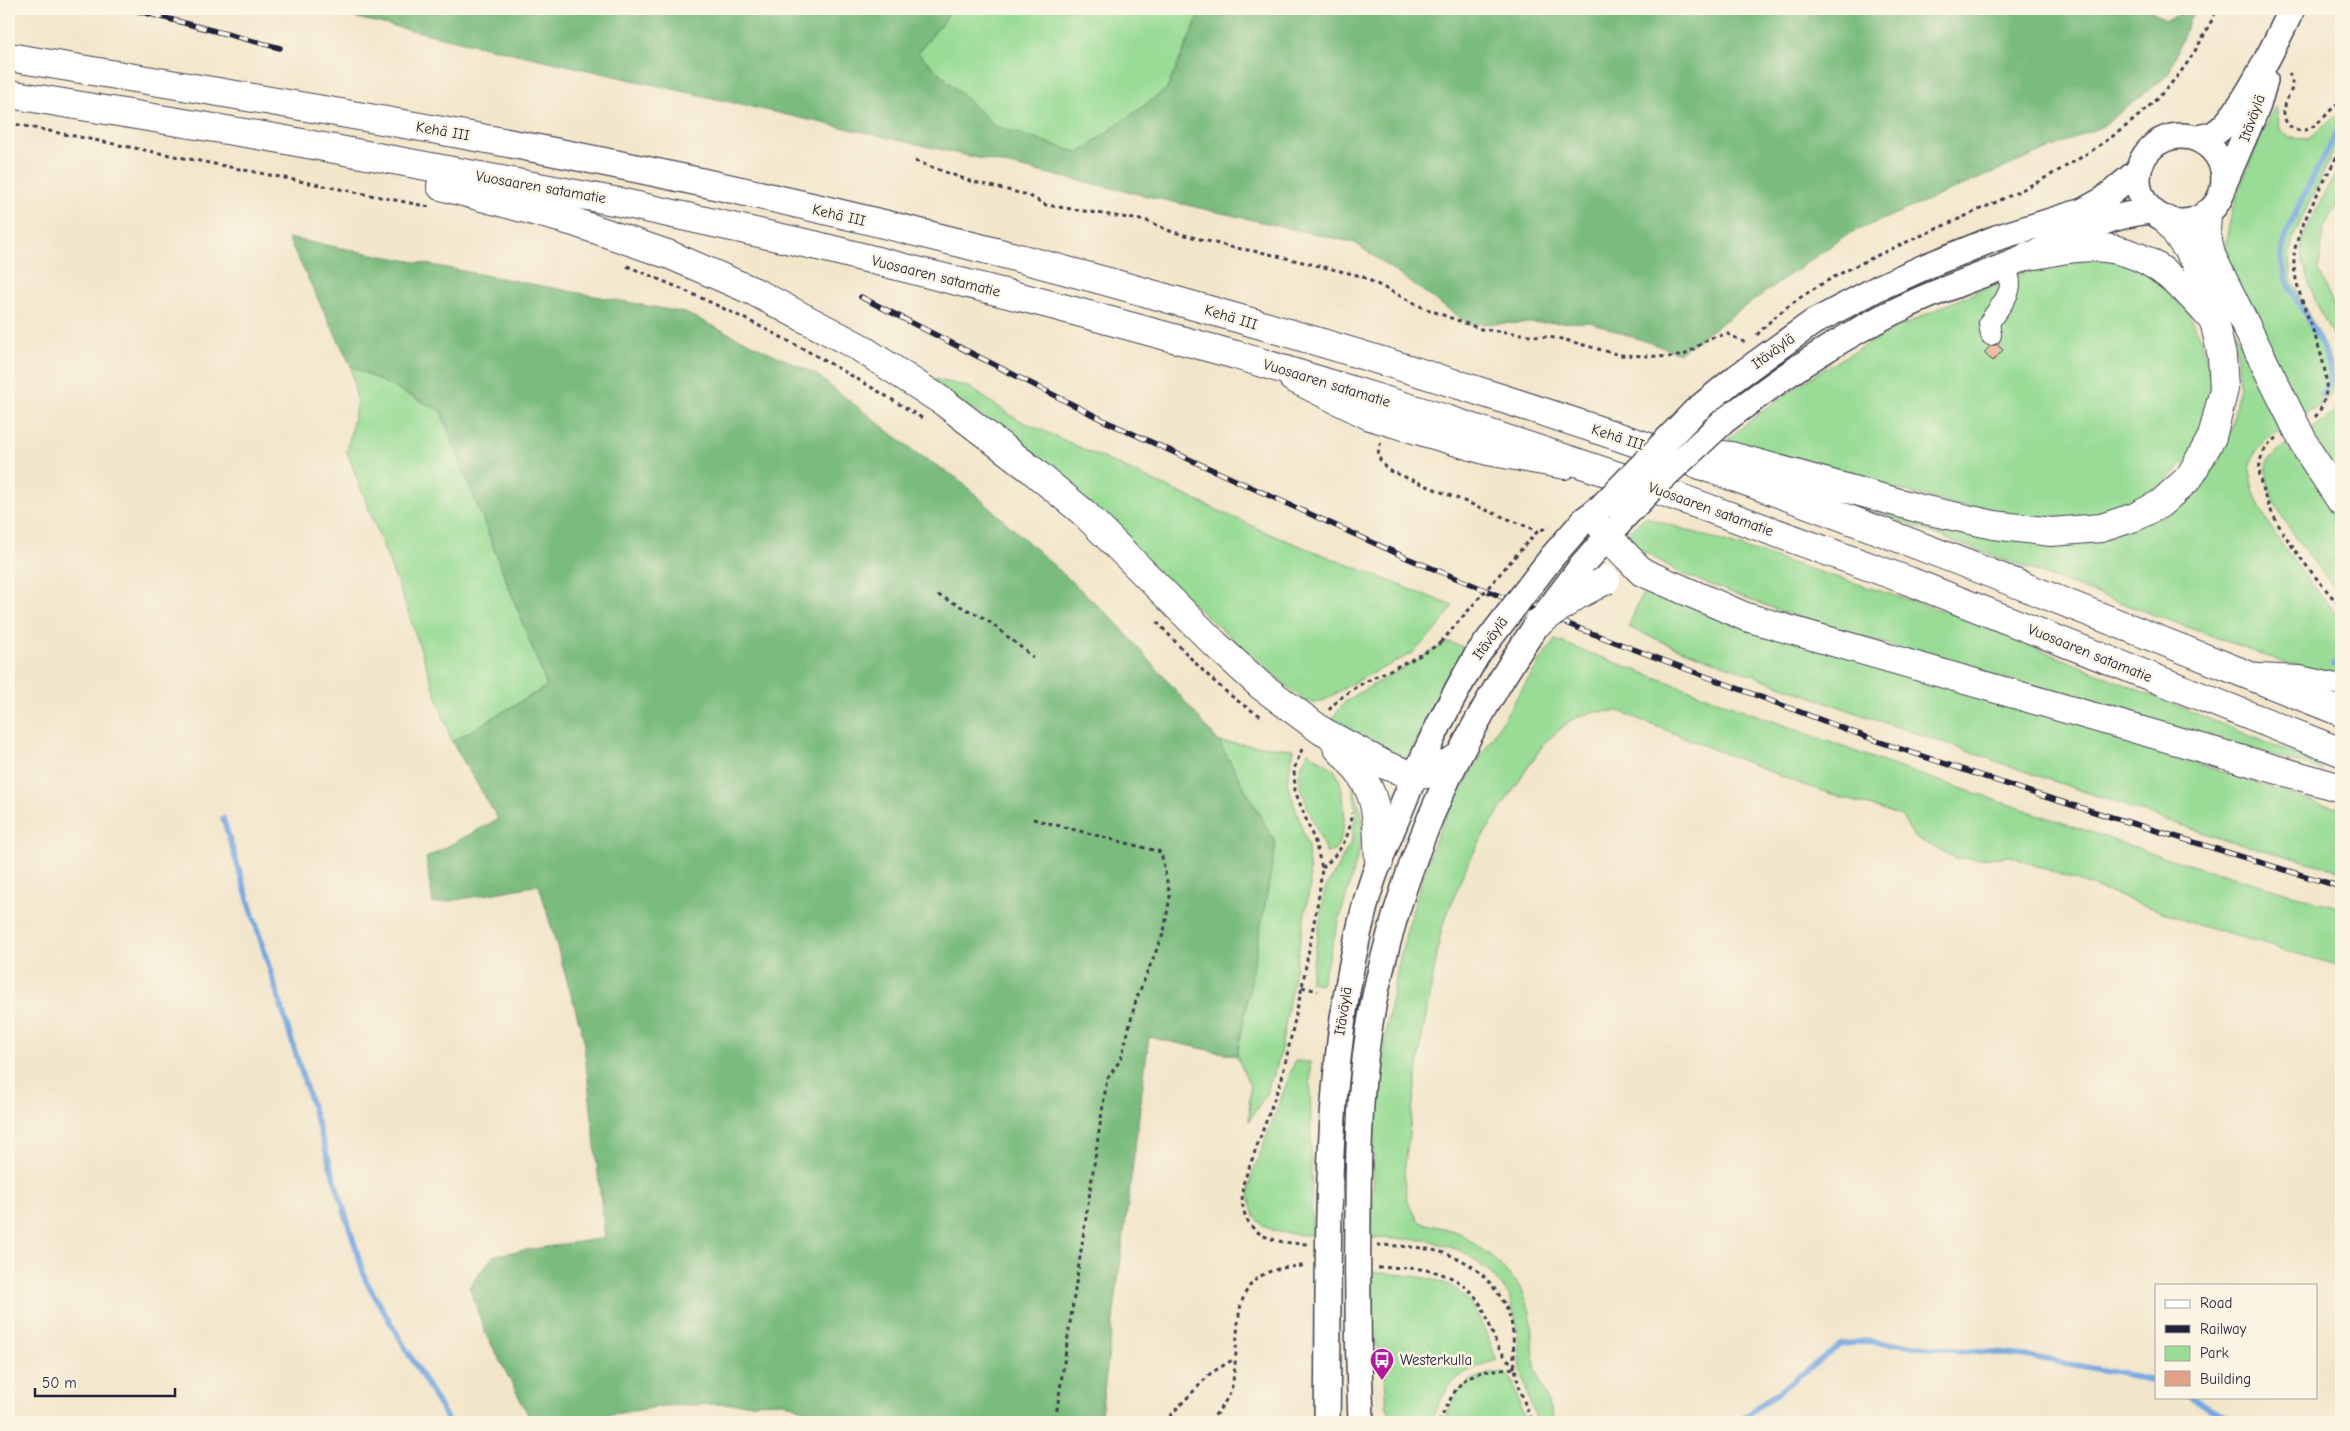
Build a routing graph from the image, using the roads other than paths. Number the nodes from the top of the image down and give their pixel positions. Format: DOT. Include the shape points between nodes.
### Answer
graph roads {
  1 [pos="2292,9"];
  2 [pos="2273,50"];
  3 [pos="9,57"];
  4 [pos="9,94"];
  5 [pos="275,138"];
  6 [pos="2197,138"];
  7 [pos="2139,170"];
  8 [pos="2224,184"];
  9 [pos="2207,214"];
  10 [pos="2160,215"];
  11 [pos="2016,261"];
  12 [pos="2214,322"];
  13 [pos="1991,335"];
  14 [pos="1651,448"];
  15 [pos="2341,501"];
  16 [pos="1610,522"];
  17 [pos="1642,572"];
  18 [pos="1538,623"];
  19 [pos="2243,674"];
  20 [pos="2341,685"];
  21 [pos="2341,712"];
  22 [pos="1323,724"];
  23 [pos="2341,752"];
  24 [pos="1455,759"];
  25 [pos="1414,776"];
  26 [pos="2341,788"];
  27 [pos="1379,862"];
  28 [pos="1327,1422"];
  29 [pos="1361,1422"];
  1 -- 2 [label="main road, Itäväylä"];
  2 -- 6 [label="main road, Itäväylä" via="2231,116 2215,132"];
  2 -- 8 [label="main road, Itäväylä" via="2258,104"];
  3 -- 14 [label="highway, Kehä III" via="460,134 862,220 1191,305 1427,375"];
  4 -- 5 [label="highway"];
  5 -- 22 [label="highway" via="323,162 452,188 574,222 670,255 755,292 859,347 945,403 1032,470 1084,513 1260,685"];
  5 -- 23 [label="highway, Vuosaaren satamatie" via="619,202 780,238 1048,304 1236,355 1446,419 1636,482 1908,581"];
  6 -- 7 [label="main road" via="2165,139 2148,151"];
  6 -- 8 [label="main road" via="2216,153 2222,166"];
  7 -- 10 [label="main road" via="2138,185 2144,200"];
  7 -- 16 [label="main road, Itäväylä, bridge" via="2083,212 1996,238 1929,265 1812,323 1695,411"];
  8 -- 9 [label="main road" via="2219,200"];
  9 -- 10 [label="main road" via="2188,221"];
  9 -- 15 [label="highway" via="2206,232 2211,255 2308,451"];
  10 -- 11 [label="main road, Itäväylä" via="2125,215"];
  10 -- 12 [label="highway" via="2196,262 2206,286"];
  11 -- 12 [label="highway" via="2079,248 2128,252 2149,260 2172,277"];
  11 -- 13 [label="lane" via="2011,288 1989,323"];
  11 -- 16 [label="main road, Itäväylä, bridge" via="1905,306 1769,386 1724,421"];
  12 -- 14 [label="highway" via="2222,356 2224,389 2212,437 2202,458 2189,478 2160,504 2135,517 2101,528 2051,532 1994,524 1921,509 1730,456"];
  14 -- 19 [label="highway" via="1891,536"];
  16 -- 17 [label="highway"];
  16 -- 18 [label="main road, Itäväylä, bridge"];
  16 -- 25 [label="main road, Itäväylä, bridge" via="1585,519 1476,655 1446,708"];
  17 -- 18 [label="highway, bridge" via="1614,576 1576,596"];
  17 -- 26 [label="highway" via="1746,617"];
  18 -- 24 [label="main road, Itäväylä" via="1507,668"];
  19 -- 20 [label="lane" via="2300,676"];
  19 -- 21 [label="highway"];
  22 -- 25 [label="highway" via="1385,765"];
  22 -- 27 [label="highway" via="1360,770 1372,792"];
  24 -- 25 [label="highway" via="1427,774"];
  24 -- 29 [label="main road, Itäväylä" via="1417,848 1396,916 1378,982 1366,1052 1358,1135 1357,1338"];
  25 -- 27 [label="main road, Itäväylä"];
  27 -- 28 [label="main road, Itäväylä" via="1358,936 1338,1048 1331,1133"];
}
